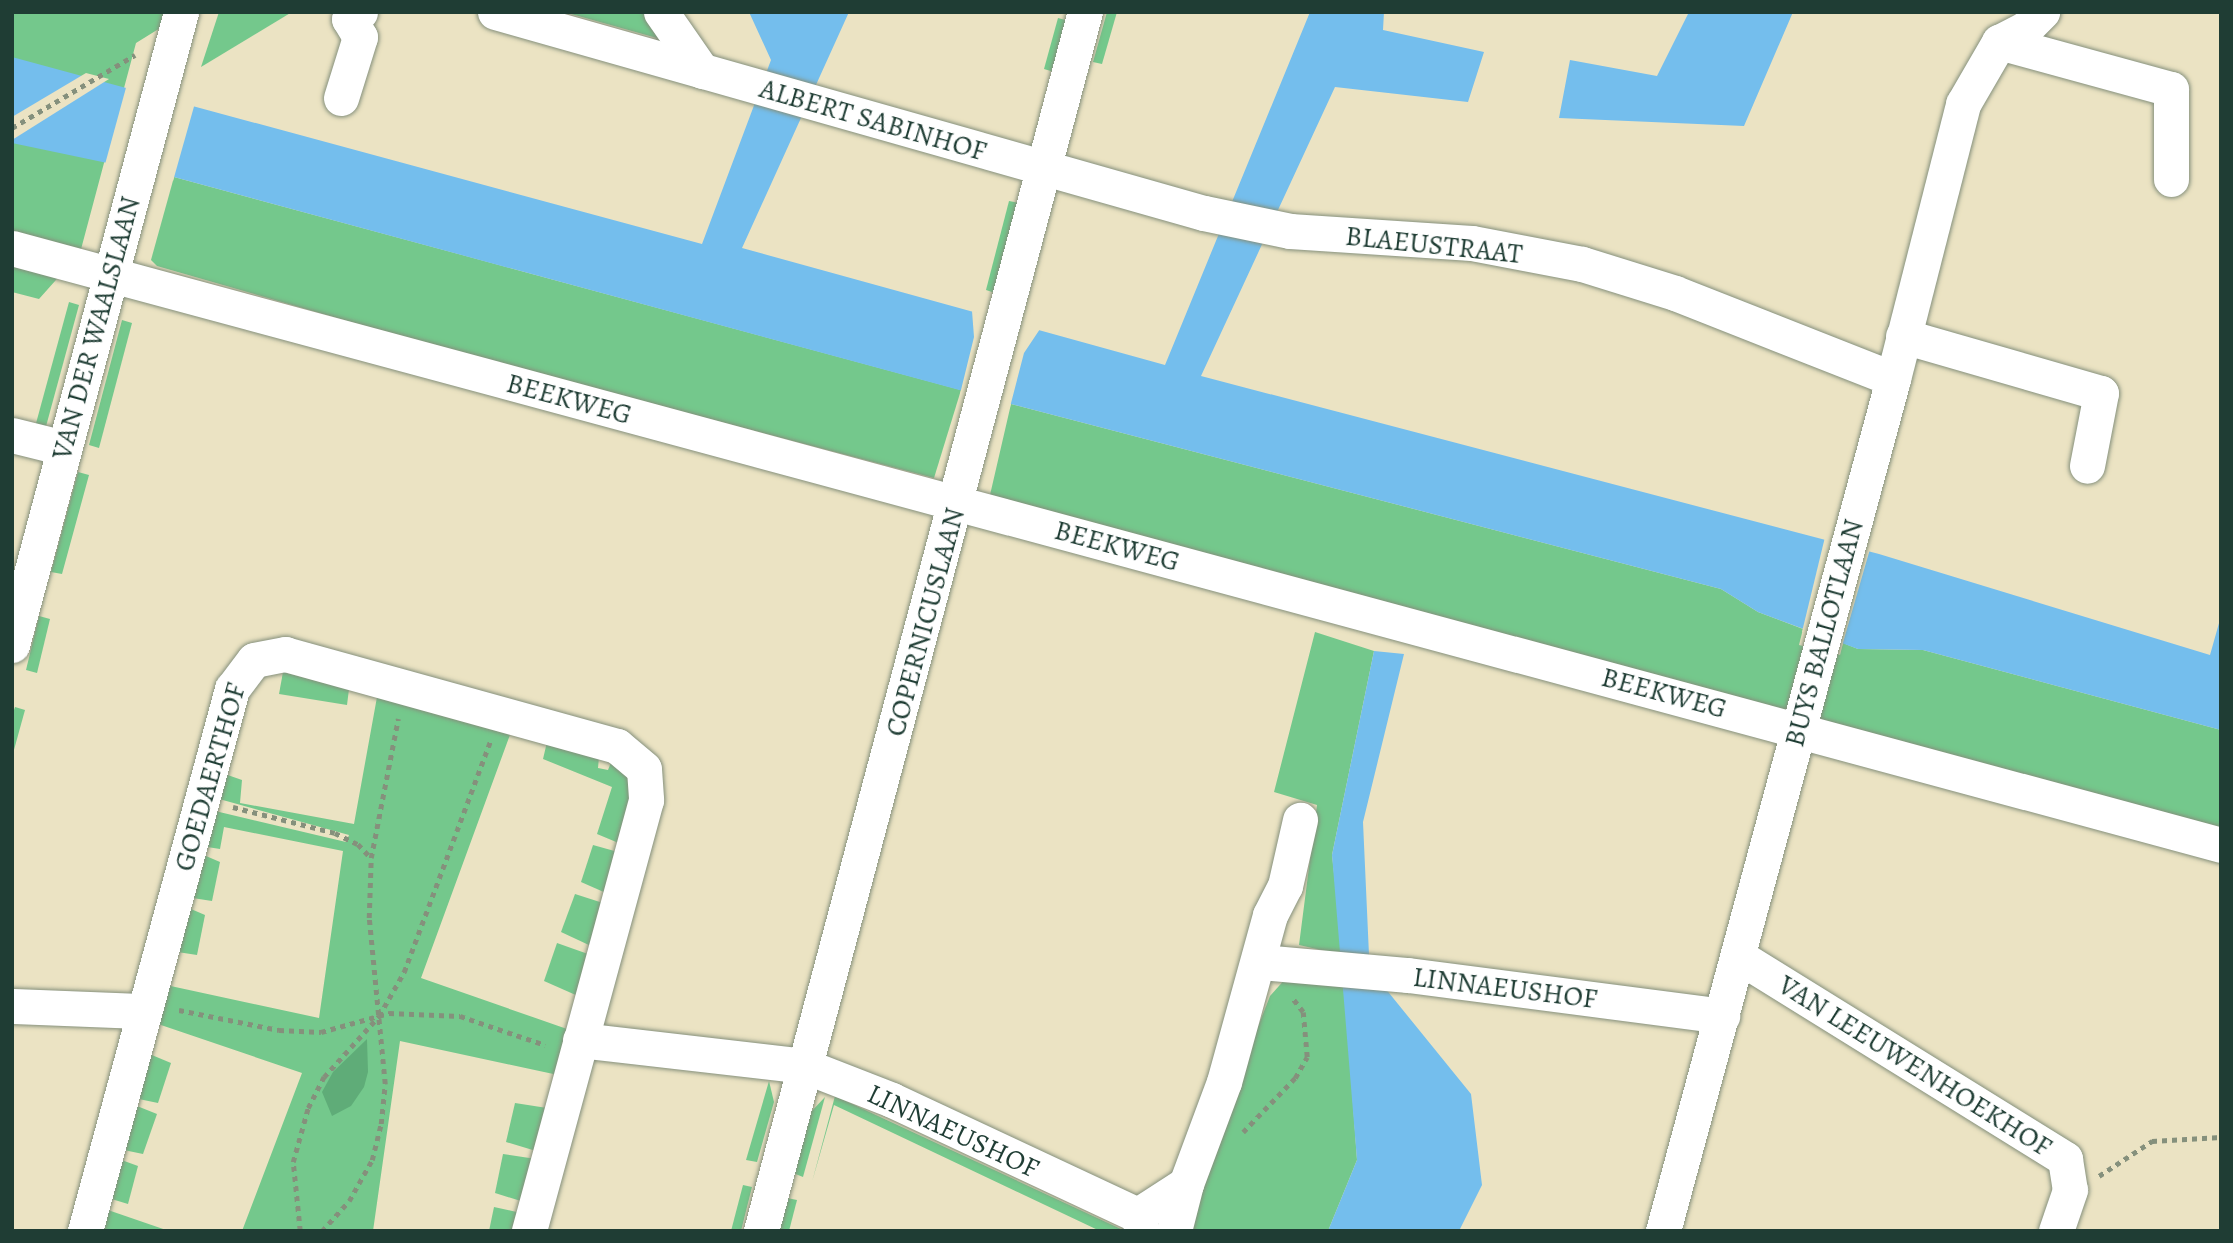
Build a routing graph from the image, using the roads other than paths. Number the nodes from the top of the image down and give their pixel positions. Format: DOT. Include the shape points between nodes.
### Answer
graph roads {
  1 [pos="181,12"];
  2 [pos="360,12"];
  3 [pos="495,12"];
  4 [pos="661,12"];
  5 [pos="1085,12"];
  6 [pos="2042,12"];
  7 [pos="2001,27"];
  8 [pos="702,71"];
  9 [pos="341,98"];
  10 [pos="1044,169"];
  11 [pos="2171,178"];
  12 [pos="12,248"];
  13 [pos="109,274"];
  14 [pos="1903,336"];
  15 [pos="1894,379"];
  16 [pos="12,435"];
  17 [pos="64,448"];
  18 [pos="2087,466"];
  19 [pos="956,503"];
  20 [pos="12,645"];
  21 [pos="1797,729"];
  22 [pos="1300,820"];
  23 [pos="2221,845"];
  24 [pos="1738,956"];
  25 [pos="1288,963"];
  26 [pos="12,1006"];
  27 [pos="144,1007"];
  28 [pos="1722,1016"];
  29 [pos="578,1049"];
  30 [pos="805,1066"];
  31 [pos="1190,1168"];
  32 [pos="1140,1223"];
  33 [pos="85,1231"];
  34 [pos="529,1231"];
  35 [pos="761,1231"];
  36 [pos="1174,1231"];
  37 [pos="1663,1231"];
  38 [pos="2056,1231"];
  1 -- 13 [label="street, VAN DER WAALSLAAN"];
  2 -- 9 [label="street" via="349,19 360,37"];
  3 -- 8 [label="street, ALBERT SABINHOF"];
  4 -- 8 [label="street"];
  5 -- 10 [label="street, COPERNICUSLAAN"];
  6 -- 7 [label="street" via="2026,28"];
  7 -- 11 [label="street" via="2171,89"];
  7 -- 14 [label="street, BUYS BALLOTLAAN" via="1963,104"];
  8 -- 10 [label="street, ALBERT SABINHOF"];
  10 -- 15 [label="street, BLAEUSTRAAT" via="1204,213 1290,231 1472,243 1582,264 1675,293"];
  10 -- 19 [label="street, COPERNICUSLAAN"];
  12 -- 13 [label="street, BEEKWEG"];
  13 -- 17 [label="street, VAN DER WAALSLAAN"];
  13 -- 19 [label="street, BEEKWEG"];
  14 -- 15 [label="street, BUYS BALLOTLAAN"];
  14 -- 18 [label="street" via="2101,393"];
  15 -- 21 [label="street, BUYS BALLOTLAAN"];
  16 -- 17 [label="street"];
  17 -- 20 [label="street, VAN DER WAALSLAAN"];
  19 -- 21 [label="street, BEEKWEG"];
  19 -- 30 [label="street, COPERNICUSLAAN"];
  21 -- 23 [label="street, BEEKWEG"];
  21 -- 24 [label="street, BUYS BALLOTLAAN"];
  22 -- 25 [label="street" via="1285,886 1270,915"];
  24 -- 28 [label="street, BUYS BALLOTLAAN"];
  24 -- 38 [label="street, VAN LEEUWENHOEKHOF" via="2065,1159 2070,1190"];
  25 -- 28 [label="street, LINNAEUSHOF"];
  25 -- 31 [label="street" via="1224,1082"];
  26 -- 27 [label="street"];
  27 -- 29 [label="street, GOEDAERTHOF" via="232,689 254,660 285,654 617,746 644,769 646,800"];
  27 -- 33 [label="street, GOEDAERTHOF"];
  28 -- 37 [label="street, BUYS BALLOTLAAN"];
  29 -- 30 [label="street"];
  29 -- 34 [label="street, GOEDAERTHOF"];
  30 -- 32 [label="street, LINNAEUSHOF" via="892,1100"];
  30 -- 35 [label="street, COPERNICUSLAAN"];
  31 -- 32 [label="street, LINNAEUSHOF"];
  31 -- 36 [label="street"];
}
